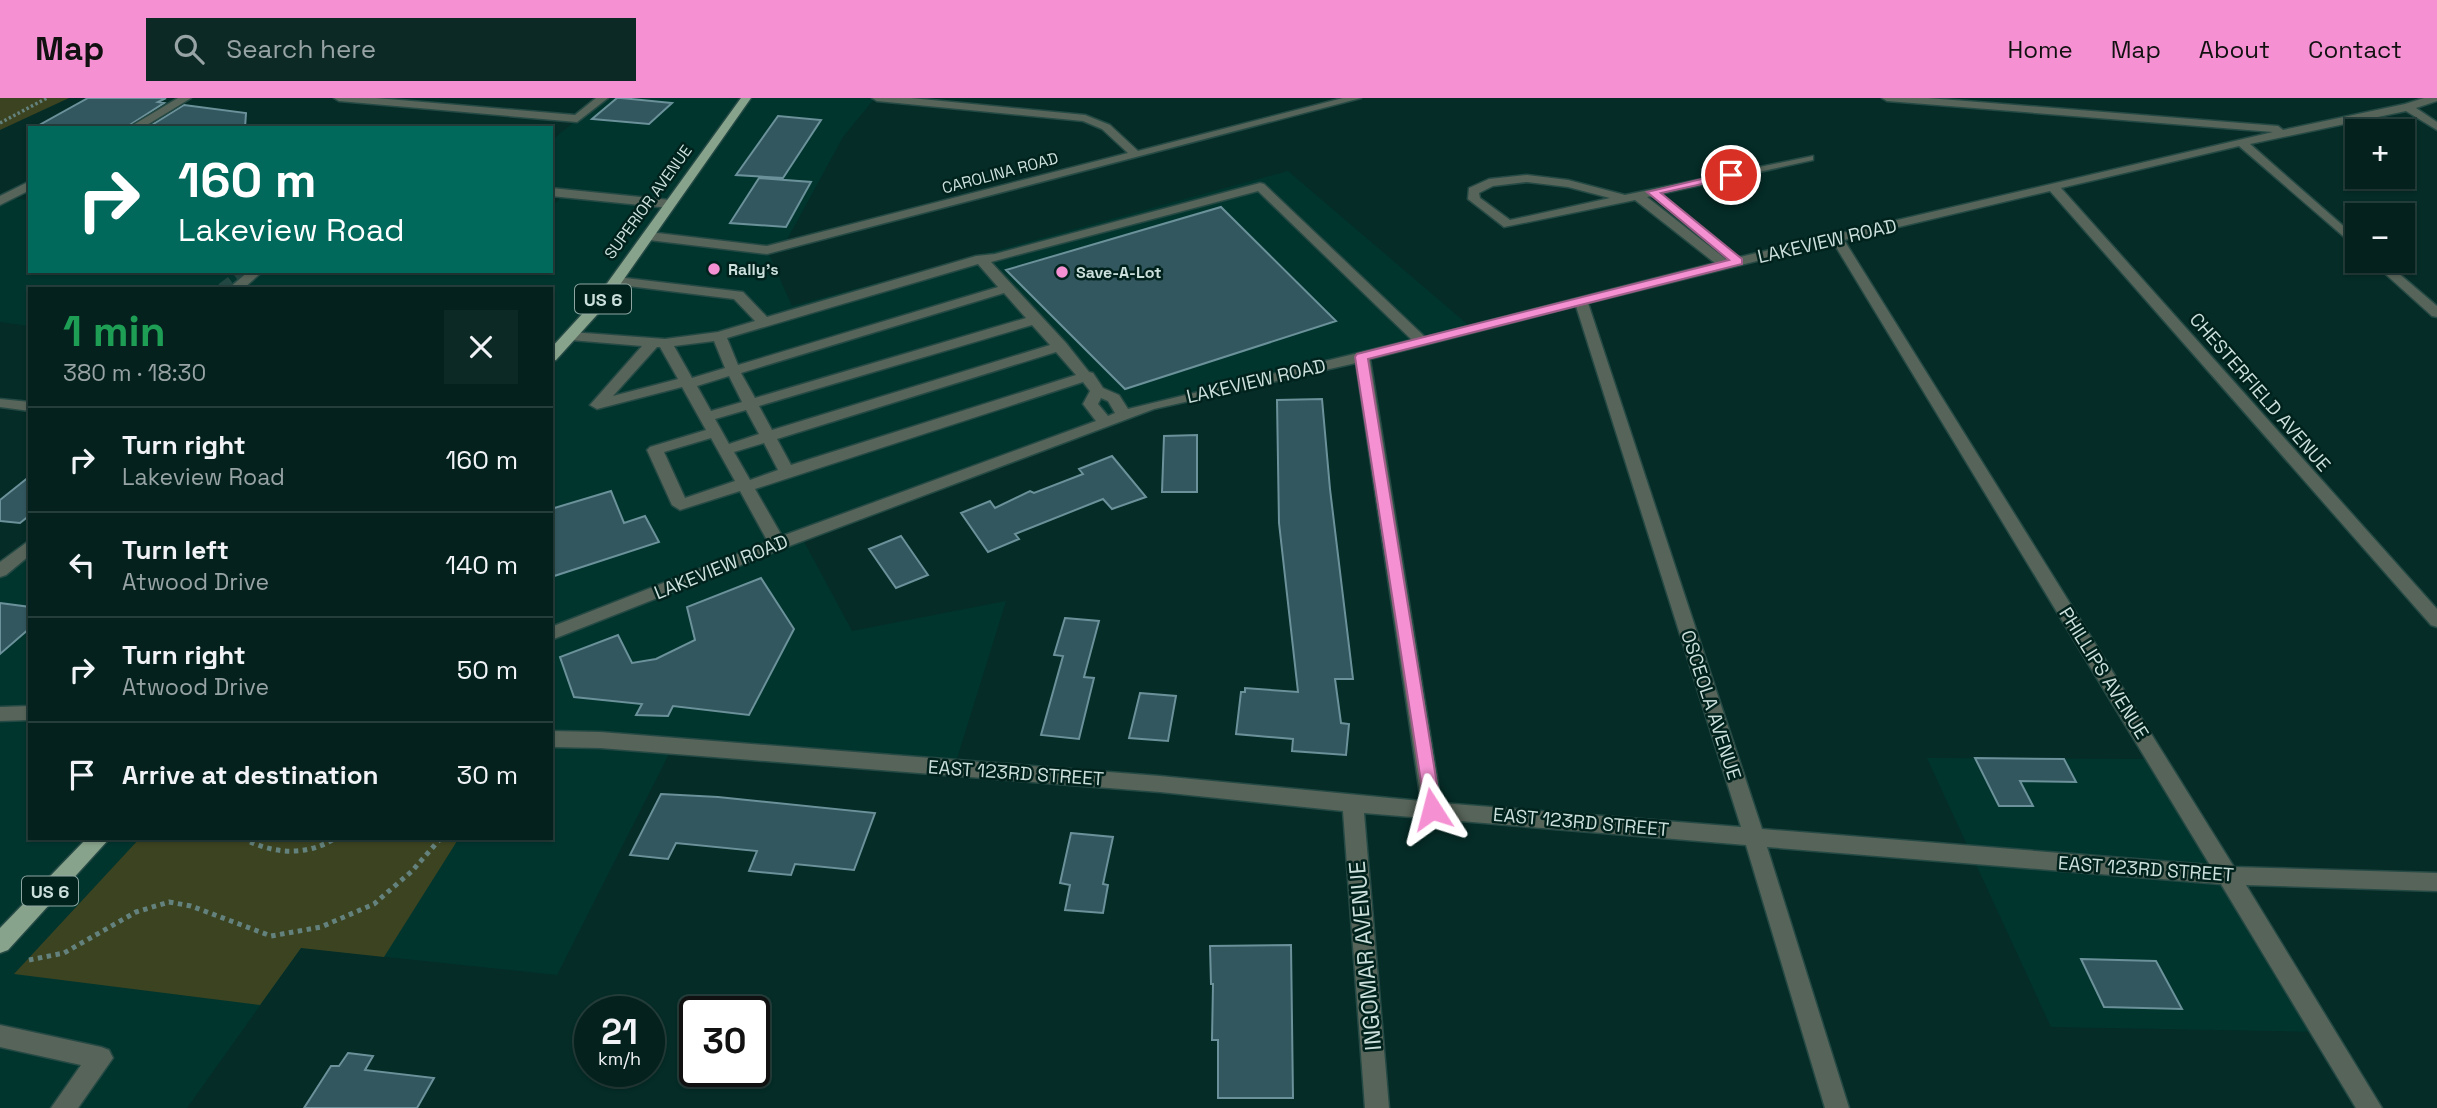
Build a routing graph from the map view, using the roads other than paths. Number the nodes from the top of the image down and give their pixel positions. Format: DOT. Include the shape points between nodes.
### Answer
graph roads {
  1 [pos="186,98"];
  2 [pos="339,98"];
  3 [pos="603,98"];
  4 [pos="746,98"];
  5 [pos="877,98"];
  6 [pos="1356,98"];
  7 [pos="1887,98"];
  8 [pos="2434,98"];
  9 [pos="2409,107"];
  10 [pos="137,126"];
  11 [pos="2437,127"];
  12 [pos="2303,131"];
  13 [pos="2241,142"];
  14 [pos="1135,154"];
  15 [pos="1809,158"];
  16 [pos="28,186"];
  17 [pos="2054,188"];
  18 [pos="553,192"];
  19 [pos="1652,192"];
  20 [pos="1630,196"];
  21 [pos="0,201"];
  22 [pos="670,204"];
  23 [pos="2345,233"];
  24 [pos="649,236"];
  25 [pos="1837,238"];
  26 [pos="982,259"];
  27 [pos="1732,263"];
  28 [pos="255,273"];
  29 [pos="2391,273"];
  30 [pos="617,281"];
  31 [pos="237,287"];
  32 [pos="1008,288"];
  33 [pos="1581,302"];
  34 [pos="2437,313"];
  35 [pos="1036,318"];
  36 [pos="764,322"];
  37 [pos="571,336"];
  38 [pos="719,336"];
  39 [pos="659,342"];
  40 [pos="1422,342"];
  41 [pos="1061,346"];
  42 [pos="553,355"];
  43 [pos="1362,357"];
  44 [pos="733,371"];
  45 [pos="1088,376"];
  46 [pos="687,382"];
  47 [pos="1098,391"];
  48 [pos="0,403"];
  49 [pos="749,403"];
  50 [pos="28,407"];
  51 [pos="1124,415"];
  52 [pos="706,416"];
  53 [pos="1105,422"];
  54 [pos="715,432"];
  55 [pos="767,436"];
  56 [pos="725,450"];
  57 [pos="787,472"];
  58 [pos="745,485"];
  59 [pos="778,544"];
  60 [pos="28,549"];
  61 [pos="0,571"];
  62 [pos="2437,621"];
  63 [pos="553,633"];
  64 [pos="28,713"];
  65 [pos="3,717"];
  66 [pos="553,728"];
  67 [pos="553,739"];
  68 [pos="600,740"];
  69 [pos="1353,804"];
  70 [pos="1432,809"];
  71 [pos="1754,837"];
  72 [pos="98,840"];
  73 [pos="2229,876"];
  74 [pos="2437,882"];
  75 [pos="0,943"];
  76 [pos="0,1036"];
  77 [pos="63,1108"];
  78 [pos="1377,1108"];
  79 [pos="1838,1108"];
  80 [pos="2370,1108"];
  1 -- 10 [label="street"];
  2 -- 3 [label="street" via="577,119"];
  4 -- 22 [label="main road, SUPERIOR AVENUE / US 6"];
  5 -- 14 [label="street" via="1085,118 1106,127"];
  6 -- 14 [label="street, CAROLINA ROAD"];
  7 -- 12 [label="street"];
  8 -- 9 [label="street, LAKEVIEW ROAD"];
  9 -- 11 [label="street"];
  9 -- 12 [label="street, LAKEVIEW ROAD" via="2374,107"];
  12 -- 13 [label="street, LAKEVIEW ROAD"];
  13 -- 17 [label="street, LAKEVIEW ROAD"];
  13 -- 23 [label="street"];
  14 -- 24 [label="street, CAROLINA ROAD" via="767,250"];
  15 -- 19 [label="street"];
  16 -- 21 [label="street"];
  17 -- 25 [label="street, LAKEVIEW ROAD"];
  17 -- 62 [label="street, CHESTERFIELD AVENUE"];
  18 -- 22 [label="street"];
  19 -- 20 [label="street"];
  19 -- 27 [label="street"];
  20 -- 20 [label="street" via="1508,224 1474,199 1472,191 1486,182 1507,179 1571,183"];
  20 -- 27 [label="street"];
  22 -- 24 [label="main road, SUPERIOR AVENUE / US 6"];
  24 -- 30 [label="main road, SUPERIOR AVENUE / US 6"];
  25 -- 27 [label="street, LAKEVIEW ROAD"];
  25 -- 73 [label="street, PHILLIPS AVENUE"];
  26 -- 32 [label="street"];
  26 -- 36 [label="street"];
  26 -- 40 [label="street" via="1260,187"];
  27 -- 33 [label="street, LAKEVIEW ROAD"];
  28 -- 31 [label="street"];
  29 -- 34 [label="street"];
  30 -- 36 [label="street" via="738,295"];
  30 -- 37 [label="main road, SUPERIOR AVENUE / US 6"];
  32 -- 35 [label="street"];
  32 -- 44 [label="street"];
  33 -- 40 [label="street, LAKEVIEW ROAD"];
  33 -- 71 [label="street, OSCEOLA AVENUE"];
  35 -- 41 [label="street"];
  35 -- 49 [label="street"];
  36 -- 38 [label="street"];
  37 -- 39 [label="street"];
  37 -- 42 [label="main road, SUPERIOR AVENUE / US 6"];
  38 -- 39 [label="street"];
  38 -- 44 [label="street"];
  39 -- 46 [label="street"];
  39 -- 46 [label="street" via="597,405"];
  40 -- 43 [label="street, LAKEVIEW ROAD"];
  41 -- 45 [label="street"];
  41 -- 55 [label="street"];
  43 -- 51 [label="street, LAKEVIEW ROAD"];
  43 -- 70 [label="street"];
  44 -- 46 [label="street"];
  44 -- 49 [label="street"];
  45 -- 47 [label="street"];
  45 -- 57 [label="street"];
  46 -- 52 [label="street"];
  47 -- 51 [label="street" via="1114,398"];
  47 -- 53 [label="street" via="1090,404"];
  48 -- 50 [label="street"];
  49 -- 52 [label="street"];
  49 -- 55 [label="street"];
  51 -- 53 [label="street, LAKEVIEW ROAD"];
  52 -- 54 [label="street"];
  53 -- 59 [label="street, LAKEVIEW ROAD"];
  54 -- 56 [label="street"];
  54 -- 58 [label="street" via="655,450 680,505"];
  55 -- 56 [label="street"];
  55 -- 57 [label="street"];
  56 -- 58 [label="street"];
  57 -- 58 [label="street"];
  58 -- 59 [label="street"];
  59 -- 63 [label="street, LAKEVIEW ROAD"];
  60 -- 61 [label="street"];
  64 -- 65 [label="street"];
  66 -- 68 [label="street"];
  67 -- 68 [label="street"];
  68 -- 69 [label="street, EAST 123RD STREET"];
  69 -- 70 [label="street, EAST 123RD STREET"];
  69 -- 78 [label="street, INGOMAR AVENUE"];
  70 -- 71 [label="street, EAST 123RD STREET"];
  71 -- 73 [label="street, EAST 123RD STREET"];
  71 -- 79 [label="street, OSCEOLA AVENUE"];
  72 -- 75 [label="main road, US 6"];
  73 -- 74 [label="street, EAST 123RD STREET"];
  73 -- 80 [label="street, PHILLIPS AVENUE"];
  76 -- 77 [label="street" via="101,1058"];
}
